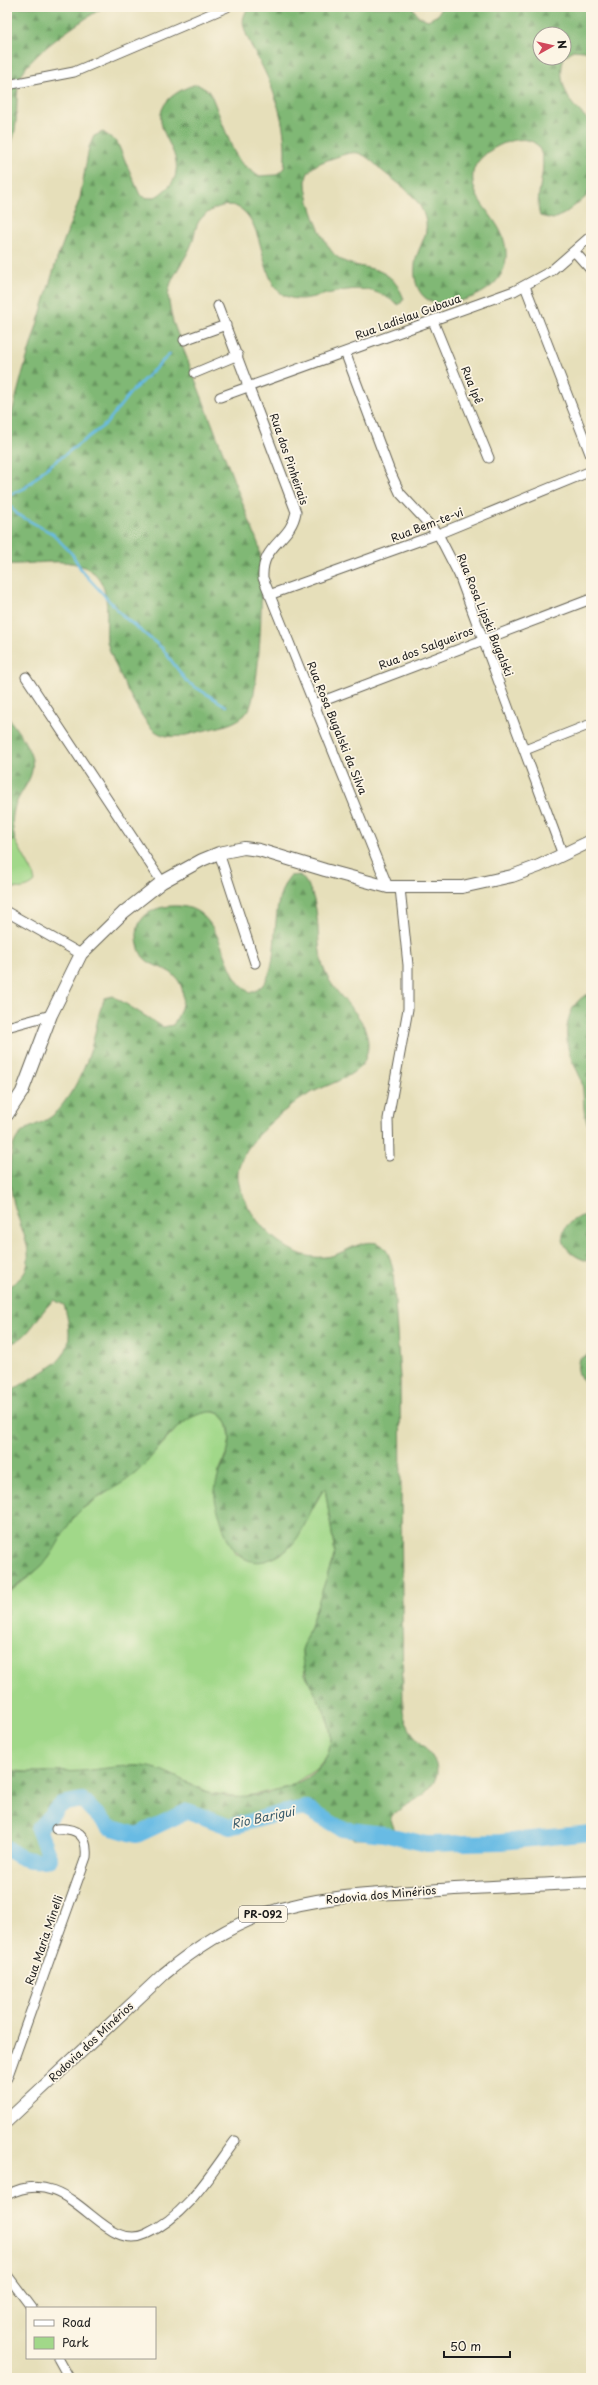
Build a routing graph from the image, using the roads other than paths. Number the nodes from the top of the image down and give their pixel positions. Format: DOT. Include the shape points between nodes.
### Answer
graph roads {
  1 [pos="227,7"];
  2 [pos="7,85"];
  3 [pos="591,236"];
  4 [pos="574,251"];
  5 [pos="591,270"];
  6 [pos="525,286"];
  7 [pos="218,306"];
  8 [pos="433,321"];
  9 [pos="226,325"];
  10 [pos="184,340"];
  11 [pos="345,352"];
  12 [pos="238,355"];
  13 [pos="195,373"];
  14 [pos="250,386"];
  15 [pos="220,397"];
  16 [pos="591,456"];
  17 [pos="489,458"];
  18 [pos="591,471"];
  19 [pos="438,534"];
  20 [pos="263,578"];
  21 [pos="269,595"];
  22 [pos="591,599"];
  23 [pos="482,639"];
  24 [pos="26,677"];
  25 [pos="314,704"];
  26 [pos="591,724"];
  27 [pos="525,750"];
  28 [pos="591,841"];
  29 [pos="219,853"];
  30 [pos="563,855"];
  31 [pos="162,882"];
  32 [pos="394,887"];
  33 [pos="7,912"];
  34 [pos="81,954"];
  35 [pos="255,963"];
  36 [pos="51,1015"];
  37 [pos="7,1027"];
  38 [pos="7,1115"];
  39 [pos="389,1156"];
  40 [pos="56,1829"];
  41 [pos="591,1882"];
  42 [pos="7,2078"];
  43 [pos="7,2121"];
  44 [pos="235,2141"];
  45 [pos="7,2195"];
  46 [pos="7,2275"];
  47 [pos="31,2307"];
  48 [pos="59,2359"];
  49 [pos="69,2378"];
  1 -- 2 [label="street" via="74,72"];
  3 -- 4 [label="street, Rua Ladislau Gubaua"];
  4 -- 5 [label="street"];
  4 -- 6 [label="street, Rua Ladislau Gubaua" via="551,271"];
  6 -- 8 [label="street, Rua Ladislau Gubaua"];
  6 -- 16 [label="street"];
  7 -- 9 [label="street, Rua dos Pinheirais"];
  8 -- 11 [label="street, Rua Ladislau Gubaua"];
  8 -- 17 [label="street, Rua Ipê"];
  9 -- 10 [label="street"];
  9 -- 12 [label="street, Rua dos Pinheirais"];
  11 -- 14 [label="street, Rua Ladislau Gubaua"];
  11 -- 19 [label="street, Rua Rosa Lipski Bugalski" via="400,492"];
  12 -- 13 [label="street"];
  12 -- 14 [label="street, Rua dos Pinheirais"];
  14 -- 15 [label="street, Rua Ladislau Gubaua"];
  14 -- 20 [label="street, Rua dos Pinheirais" via="296,512 294,524 270,550 262,565"];
  18 -- 19 [label="street, Rua Bem-te-vi"];
  19 -- 21 [label="street, Rua Bem-te-vi"];
  19 -- 23 [label="street, Rua Rosa Lipski Bugalski" via="459,575"];
  20 -- 21 [label="street, Rua Rosa Bugalski da Silva"];
  21 -- 25 [label="street, Rua Rosa Bugalski da Silva"];
  22 -- 23 [label="street, Rua dos Salgueiros"];
  23 -- 25 [label="street, Rua dos Salgueiros"];
  23 -- 27 [label="street, Rua Rosa Lipski Bugalski"];
  24 -- 31 [label="street"];
  25 -- 32 [label="street, Rua Rosa Bugalski da Silva"];
  26 -- 27 [label="street"];
  27 -- 30 [label="street, Rua Rosa Lipski Bugalski"];
  28 -- 30 [label="main road"];
  29 -- 31 [label="main road"];
  29 -- 32 [label="main road" via="244,848 259,850"];
  29 -- 35 [label="street"];
  30 -- 32 [label="main road" via="512,876 462,887"];
  31 -- 34 [label="main road" via="124,912"];
  32 -- 39 [label="street, Rua Rosa Bugalski da Silva" via="408,965 408,1009 388,1119"];
  33 -- 34 [label="street"];
  34 -- 36 [label="main road"];
  36 -- 37 [label="street"];
  36 -- 38 [label="main road" via="22,1092"];
  40 -- 42 [label="street, Rua Maria Minelli" via="75,1830 83,1837 87,1845 86,1857"];
  41 -- 43 [label="main road, Rodovia dos Minérios / PR-092" via="338,1897 263,1914 209,1940 185,1956"];
  44 -- 45 [label="street" via="187,2205 168,2221 137,2237 118,2234 72,2200 47,2188 24,2188"];
  46 -- 47 [label="street"];
  48 -- 49 [label="street"];
}
